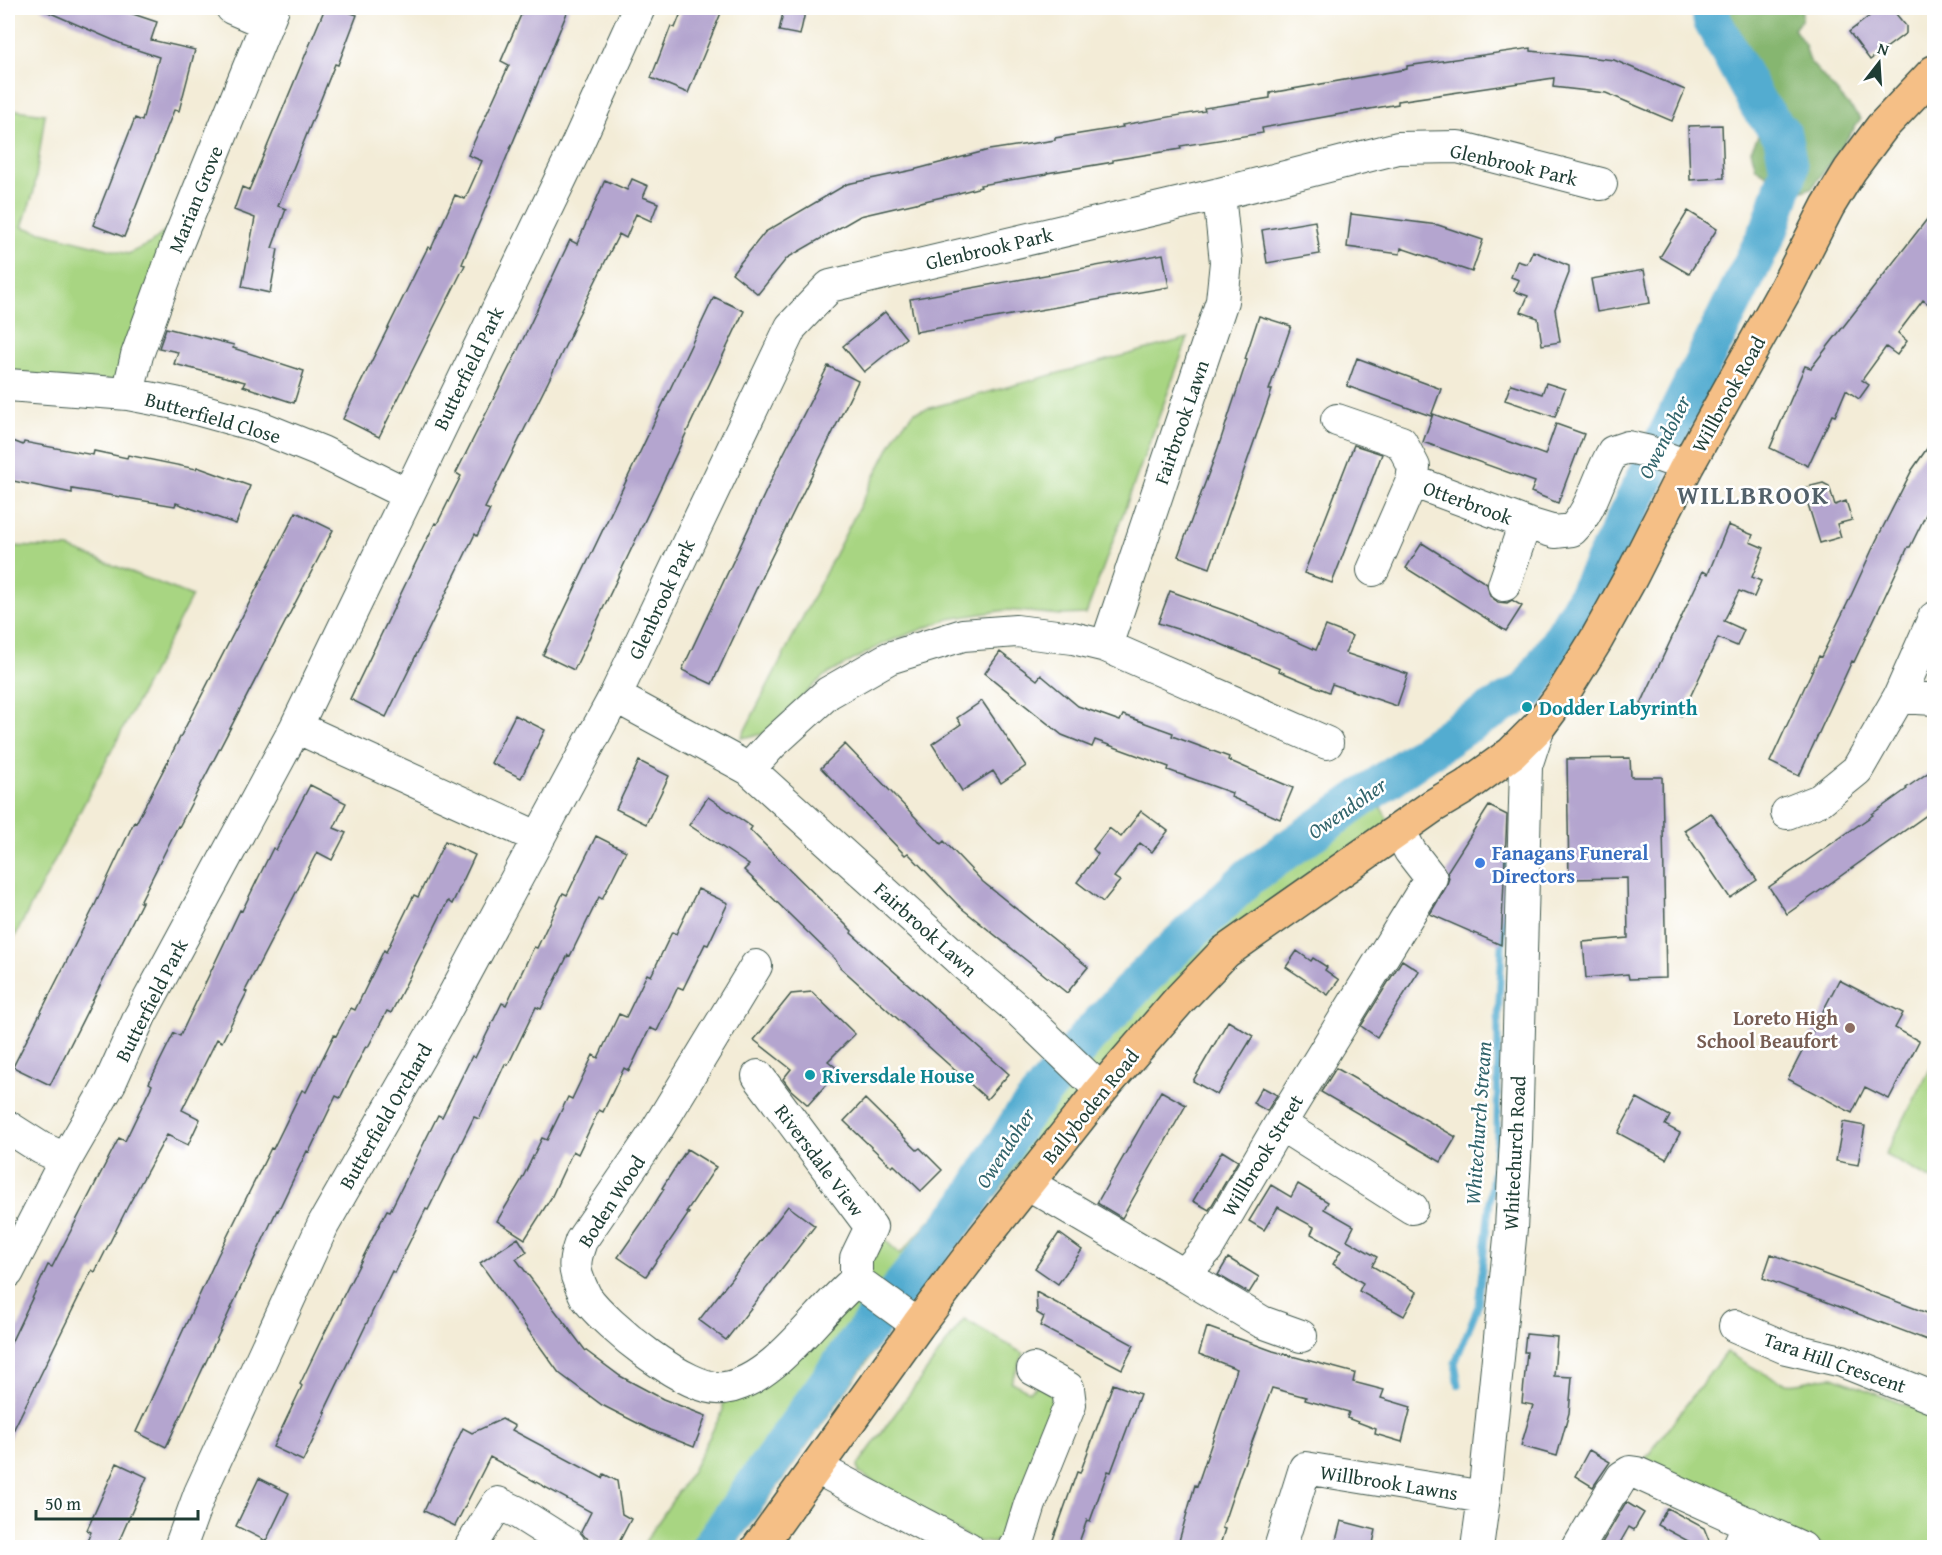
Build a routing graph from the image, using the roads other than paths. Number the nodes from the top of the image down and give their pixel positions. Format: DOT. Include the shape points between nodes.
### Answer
graph roads {
  1 [pos="232,8"];
  2 [pos="639,8"];
  3 [pos="270,15"];
  4 [pos="1935,72"];
  5 [pos="1601,184"];
  6 [pos="1219,195"];
  7 [pos="8,385"];
  8 [pos="128,394"];
  9 [pos="1337,420"];
  10 [pos="1667,459"];
  11 [pos="1412,481"];
  12 [pos="407,494"];
  13 [pos="1525,523"];
  14 [pos="1373,570"];
  15 [pos="1504,585"];
  16 [pos="1935,618"];
  17 [pos="1106,646"];
  18 [pos="615,696"];
  19 [pos="1899,697"];
  20 [pos="1935,699"];
  21 [pos="1539,726"];
  22 [pos="296,727"];
  23 [pos="1327,743"];
  24 [pos="1504,759"];
  25 [pos="749,769"];
  26 [pos="1523,810"];
  27 [pos="1787,813"];
  28 [pos="1399,830"];
  29 [pos="539,838"];
  30 [pos="756,966"];
  31 [pos="758,1076"];
  32 [pos="1101,1090"];
  33 [pos="1280,1124"];
  34 [pos="8,1127"];
  35 [pos="66,1159"];
  36 [pos="1027,1183"];
  37 [pos="1412,1208"];
  38 [pos="8,1272"];
  39 [pos="1184,1275"];
  40 [pos="886,1302"];
  41 [pos="1735,1326"];
  42 [pos="1301,1336"];
  43 [pos="1033,1369"];
  44 [pos="1935,1398"];
  45 [pos="815,1467"];
  46 [pos="1484,1497"];
  47 [pos="1744,1535"];
  48 [pos="569,1545"];
  49 [pos="180,1548"];
  50 [pos="471,1548"];
  51 [pos="758,1548"];
  52 [pos="968,1548"];
  53 [pos="1014,1548"];
  54 [pos="1280,1548"];
  55 [pos="1477,1548"];
  56 [pos="1578,1548"];
  57 [pos="1802,1548"];
  1 -- 3 [label="street"];
  2 -- 12 [label="street, Butterfield Park" via="576,147"];
  3 -- 8 [label="street, Marian Grove" via="157,296"];
  4 -- 10 [label="main road, Willbrook Road" via="1882,127 1850,170 1786,288"];
  5 -- 6 [label="street, Glenbrook Park" via="1458,147 1398,148"];
  6 -- 17 [label="street, Fairbrook Lawn" via="1226,262 1222,301"];
  6 -- 18 [label="street, Glenbrook Park" via="830,286 791,327"];
  7 -- 8 [label="street, Butterfield Close"];
  8 -- 12 [label="street, Butterfield Close" via="255,425 322,452"];
  9 -- 11 [label="street, Otterbrook" via="1401,442 1414,467"];
  10 -- 13 [label="street, Otterbrook" via="1628,447 1613,452 1584,518 1572,530 1555,532"];
  10 -- 21 [label="main road, Willbrook Road" via="1596,640"];
  11 -- 13 [label="street, Otterbrook"];
  11 -- 14 [label="street, Otterbrook"];
  12 -- 22 [label="street, Butterfield Park"];
  13 -- 15 [label="street, Otterbrook"];
  16 -- 19 [label="street"];
  17 -- 23 [label="street"];
  17 -- 25 [label="street" via="1016,631 963,635 889,658 828,693"];
  18 -- 25 [label="street, Fairbrook Lawn"];
  18 -- 29 [label="street, Butterfield Orchard"];
  19 -- 20 [label="street"];
  19 -- 27 [label="street" via="1857,770 1821,800"];
  21 -- 24 [label="main road, Willbrook Road"];
  21 -- 26 [label="street, Whitechurch Road" via="1526,766"];
  22 -- 29 [label="street"];
  22 -- 35 [label="street, Butterfield Park" via="140,1016 111,1083"];
  24 -- 26 [label="street"];
  24 -- 28 [label="main road, Ballyboden Road"];
  25 -- 32 [label="street, Fairbrook Lawn" via="1017,1009"];
  26 -- 46 [label="street, Whitechurch Road" via="1515,1162"];
  28 -- 32 [label="main road, Ballyboden Road" via="1226,952"];
  28 -- 33 [label="street, Willbrook Street" via="1410,850 1436,869"];
  29 -- 49 [label="street, Butterfield Orchard" via="323,1225 200,1493"];
  30 -- 40 [label="street, Boden Wood" via="656,1131 581,1241 574,1261 577,1275 586,1296 652,1359 694,1382 723,1389 757,1377 811,1327 838,1295"];
  31 -- 40 [label="street, Riversdale View" via="871,1227 856,1258"];
  32 -- 36 [label="main road, Ballyboden Road"];
  33 -- 37 [label="street"];
  33 -- 39 [label="street, Willbrook Street" via="1207,1249"];
  34 -- 35 [label="street"];
  35 -- 38 [label="street, Butterfield Park"];
  36 -- 39 [label="street"];
  36 -- 40 [label="main road, Ballyboden Road"];
  39 -- 42 [label="street" via="1262,1322"];
  40 -- 45 [label="main road, Ballyboden Road"];
  41 -- 44 [label="street, Tara Hill Crescent" via="1786,1348 1842,1361"];
  43 -- 53 [label="street" via="1068,1388 1070,1405"];
  45 -- 51 [label="main road, Ballyboden Road"];
  45 -- 52 [label="street"];
  46 -- 54 [label="street, Willbrook Lawns" via="1305,1468"];
  46 -- 55 [label="street, Whitechurch Road"];
  47 -- 56 [label="street" via="1630,1472 1612,1491"];
  47 -- 57 [label="street"];
  48 -- 50 [label="street" via="498,1503"];
}
